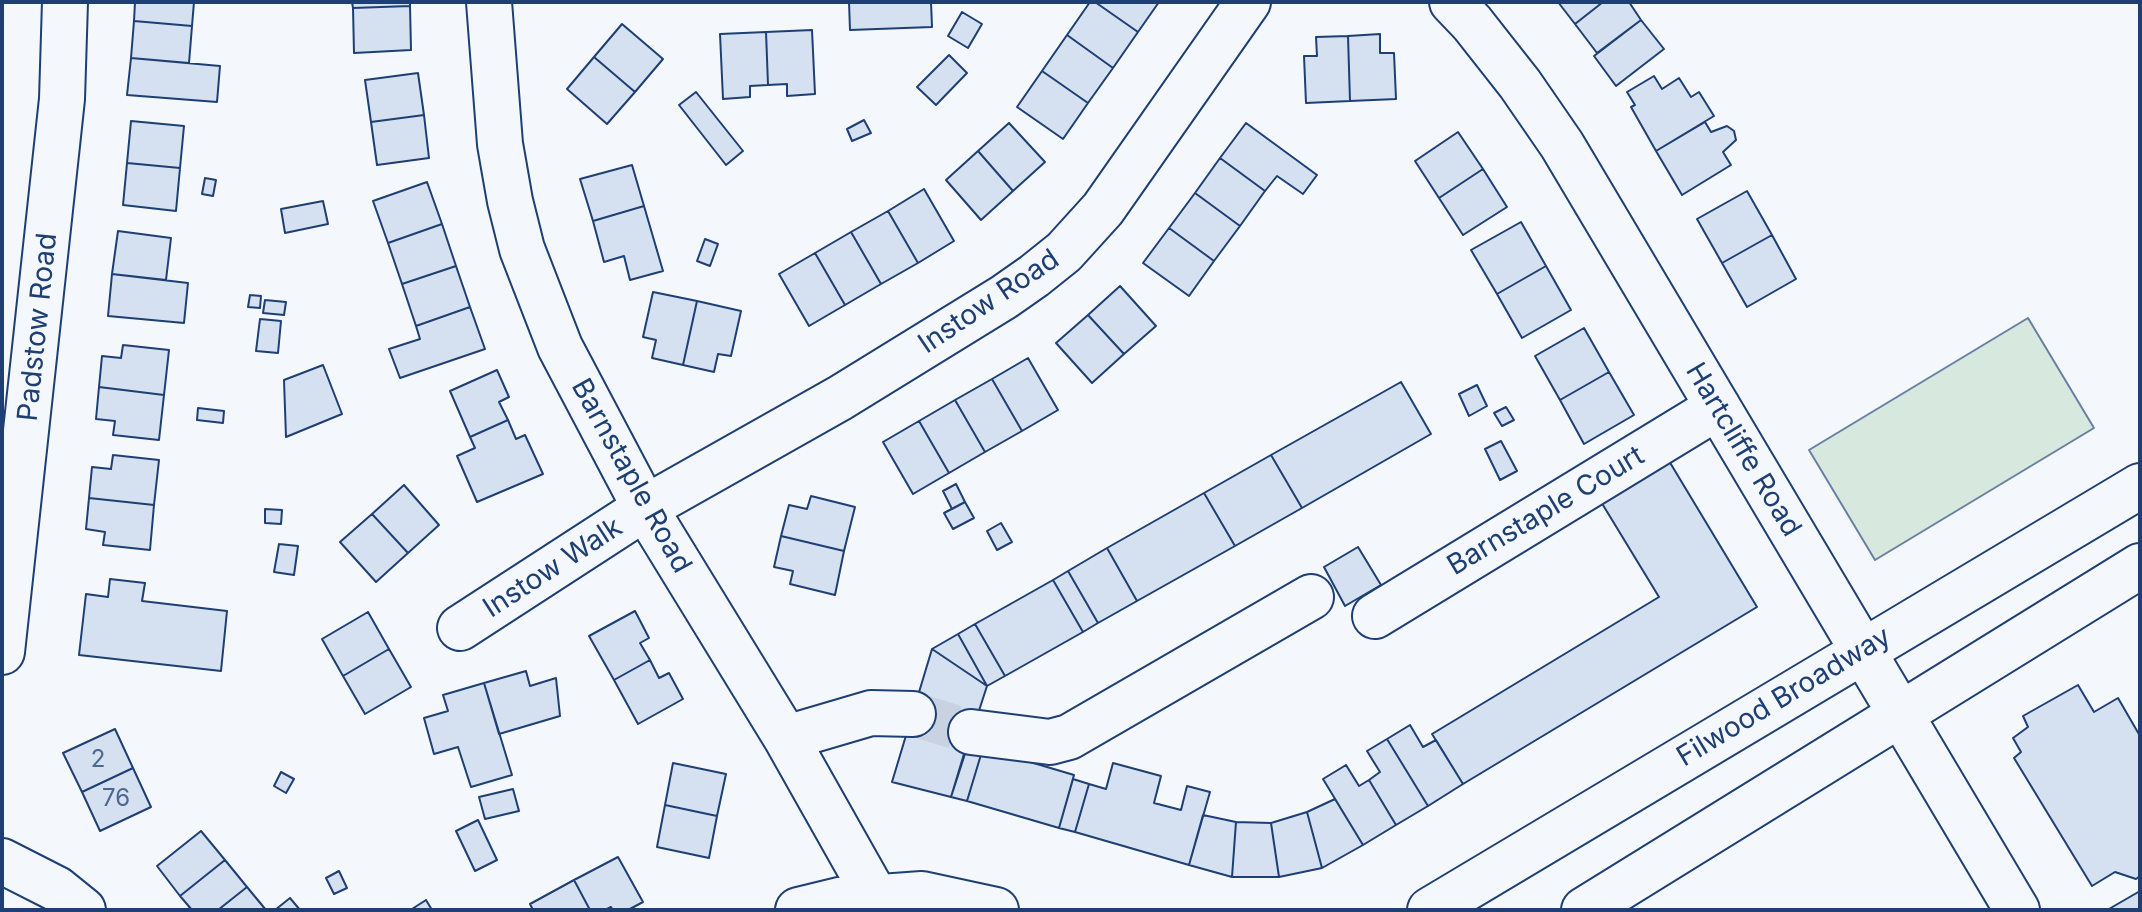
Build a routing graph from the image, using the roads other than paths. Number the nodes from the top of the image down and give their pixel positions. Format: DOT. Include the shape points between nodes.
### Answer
graph roads {
  1 [pos="65,2"];
  2 [pos="489,2"];
  3 [pos="1248,2"];
  4 [pos="1452,2"];
  5 [pos="1718,407"];
  6 [pos="2140,486"];
  7 [pos="645,508"];
  8 [pos="2140,566"];
  9 [pos="1311,597"];
  10 [pos="1375,616"];
  11 [pos="460,628"];
  12 [pos="1862,650"];
  13 [pos="2,652"];
  14 [pos="1900,712"];
  15 [pos="913,714"];
  16 [pos="971,732"];
  17 [pos="786,738"];
  18 [pos="2,861"];
  19 [pos="879,903"];
  20 [pos="83,910"];
  21 [pos="798,910"];
  22 [pos="996,910"];
  23 [pos="1430,910"];
  24 [pos="1584,910"];
  25 [pos="2017,910"];
  1 -- 13 [label="street, Padstow Road" via="62,99"];
  2 -- 7 [label="street, Barnstaple Road" via="500,144 522,249 565,358"];
  3 -- 7 [label="street, Instow Road" via="1103,209 1064,252 1004,297 853,391"];
  4 -- 5 [label="street, Hartcliffe Road" via="1562,145"];
  5 -- 10 [label="street, Barnstaple Court"];
  5 -- 12 [label="street, Hartcliffe Road"];
  6 -- 12 [label="street, Filwood Broadway"];
  7 -- 11 [label="street, Instow Walk"];
  7 -- 17 [label="street, Barnstaple Road"];
  8 -- 14 [label="street"];
  9 -- 16 [label="street" via="1069,737 1050,742"];
  12 -- 14 [label="street, Hartcliffe Road"];
  12 -- 23 [label="street, Filwood Broadway"];
  14 -- 24 [label="street"];
  14 -- 25 [label="street, Hartcliffe Road"];
  15 -- 17 [label="street" via="871,713"];
  17 -- 19 [label="street, Barnstaple Road"];
  18 -- 20 [label="street" via="57,889"];
  19 -- 21 [label="street" via="839,900"];
  19 -- 22 [label="street" via="922,894"];
}
